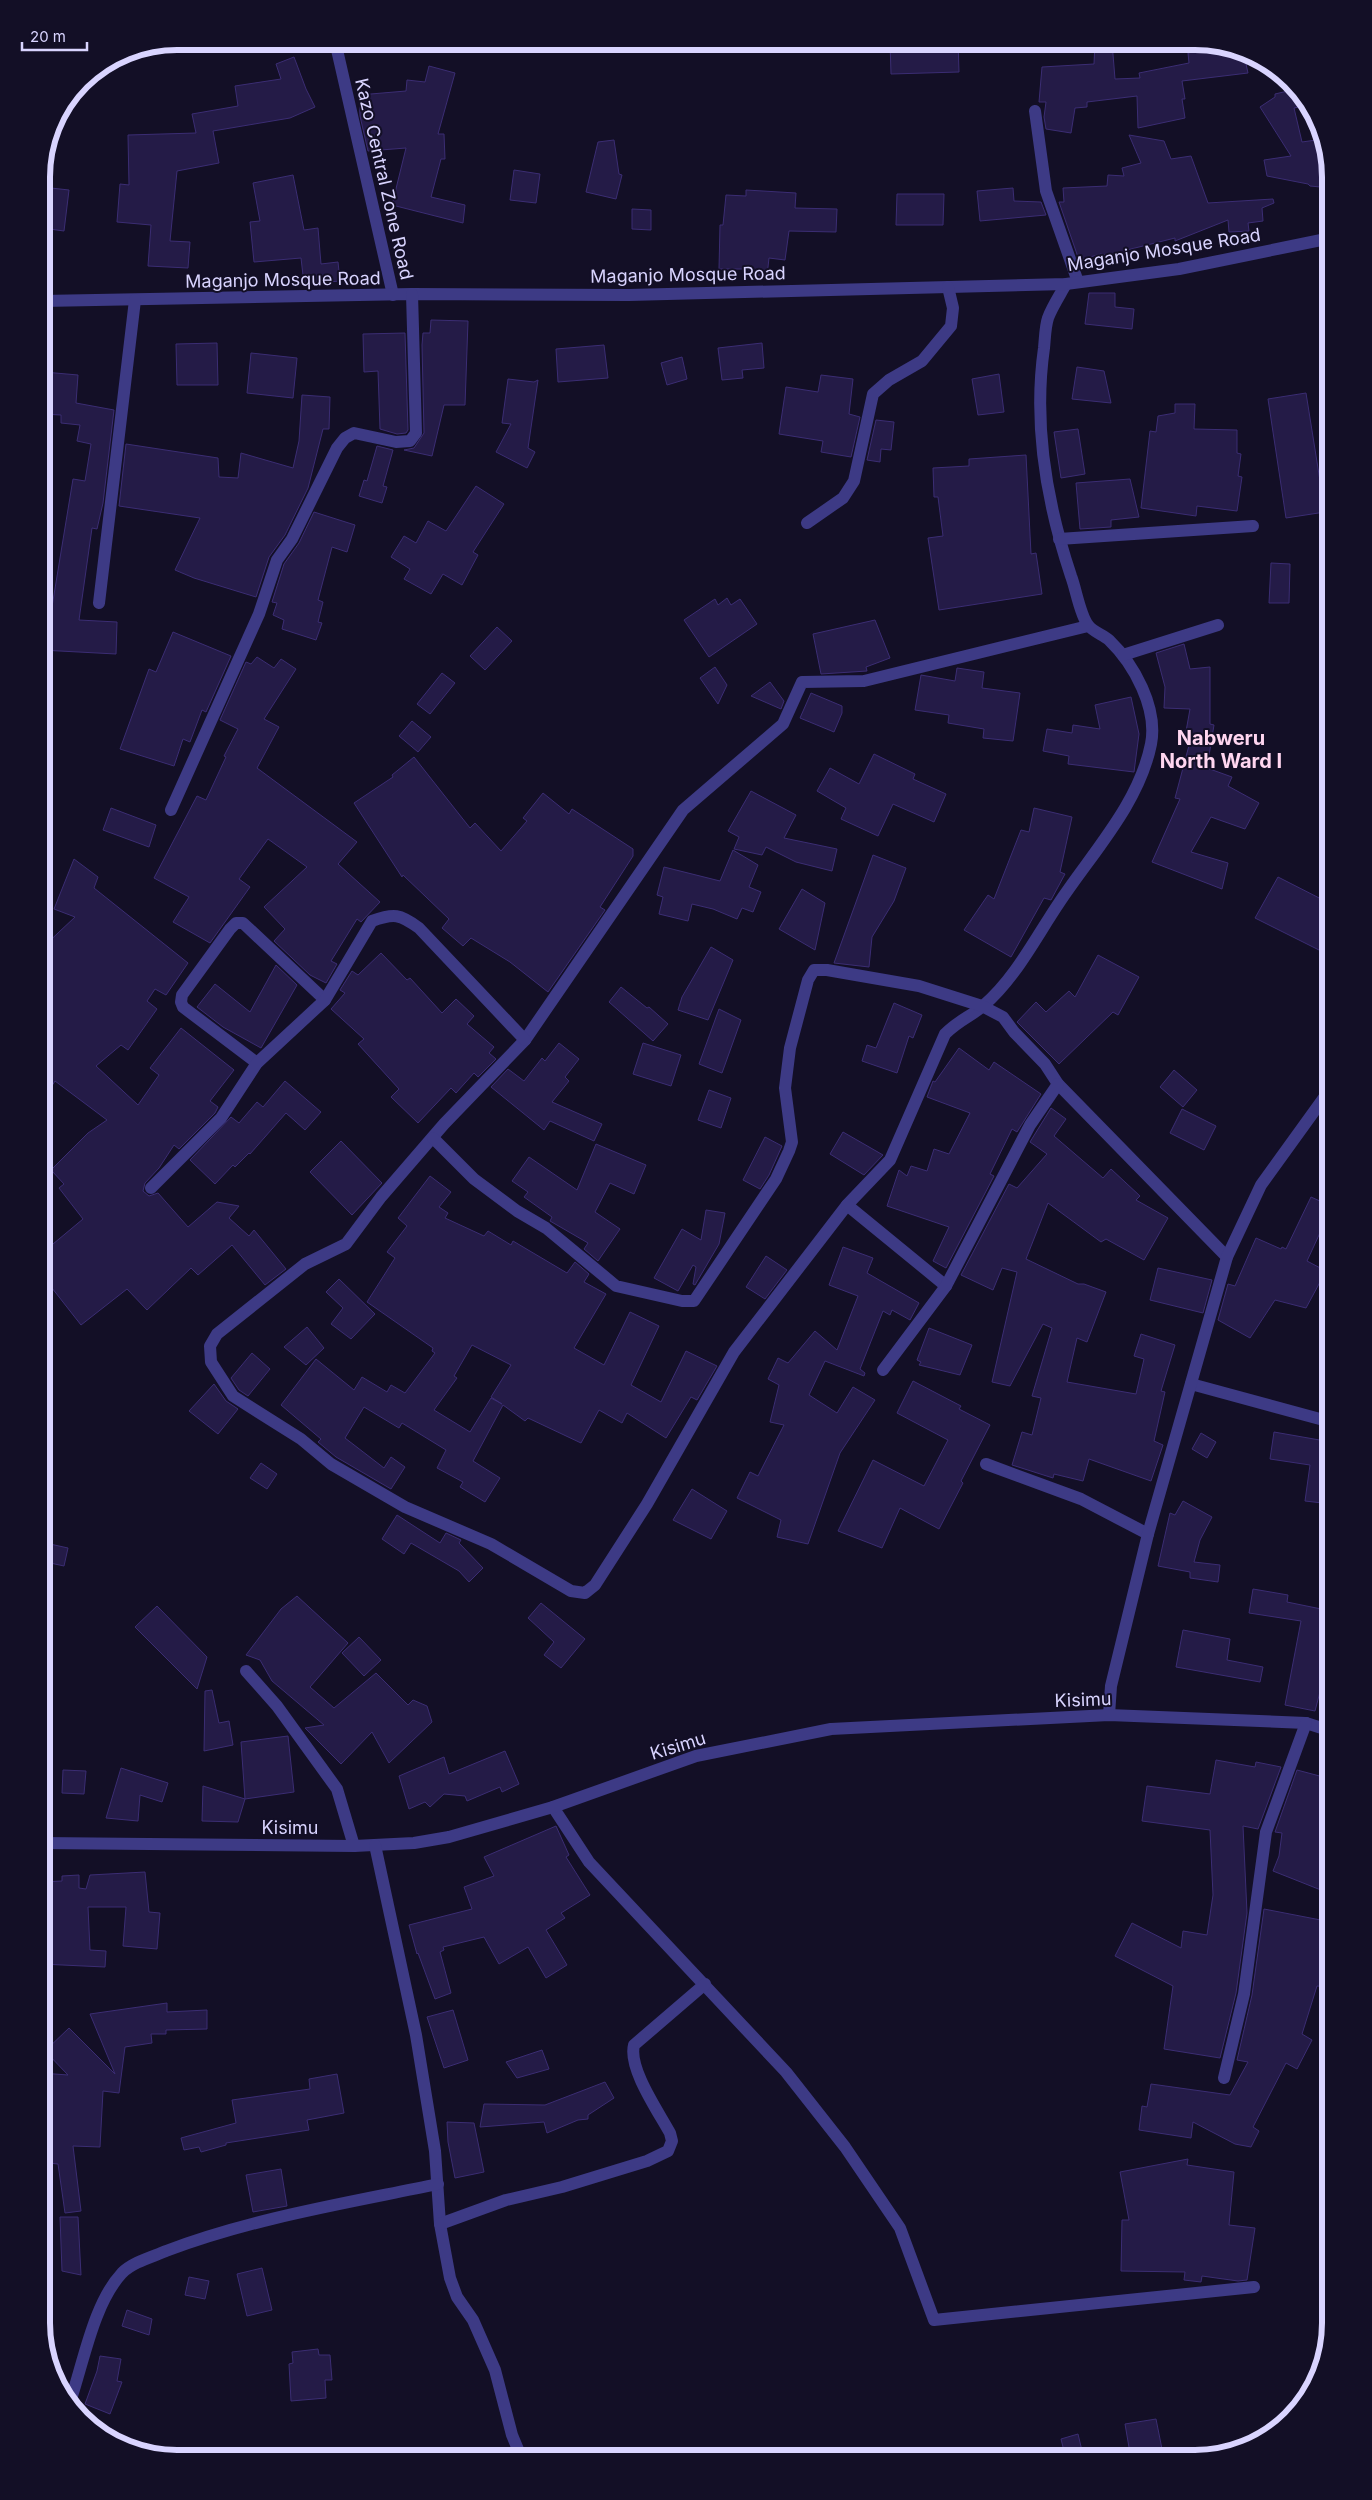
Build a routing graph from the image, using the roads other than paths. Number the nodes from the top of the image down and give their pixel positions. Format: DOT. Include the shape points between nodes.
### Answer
graph roads {
  1 [pos="337,50"];
  2 [pos="1035,111"];
  3 [pos="1322,240"];
  4 [pos="1072,283"];
  5 [pos="948,287"];
  6 [pos="412,294"];
  7 [pos="393,295"];
  8 [pos="135,300"];
  9 [pos="50,301"];
  10 [pos="807,523"];
  11 [pos="1252,526"];
  12 [pos="1059,539"];
  13 [pos="99,603"];
  14 [pos="1218,625"];
  15 [pos="1088,626"];
  16 [pos="1123,655"];
  17 [pos="171,810"];
  18 [pos="325,1000"];
  19 [pos="982,1006"];
  20 [pos="525,1040"];
  21 [pos="257,1064"];
  22 [pos="1058,1084"];
  23 [pos="1322,1100"];
  24 [pos="432,1138"];
  25 [pos="151,1188"];
  26 [pos="848,1205"];
  27 [pos="1227,1257"];
  28 [pos="946,1286"];
  29 [pos="883,1370"];
  30 [pos="1191,1384"];
  31 [pos="1322,1420"];
  32 [pos="986,1464"];
  33 [pos="1148,1534"];
  34 [pos="246,1671"];
  35 [pos="1109,1715"];
  36 [pos="1306,1723"];
  37 [pos="1322,1728"];
  38 [pos="553,1807"];
  39 [pos="50,1842"];
  40 [pos="375,1845"];
  41 [pos="354,1846"];
  42 [pos="704,1984"];
  43 [pos="1224,2078"];
  44 [pos="438,2184"];
  45 [pos="440,2224"];
  46 [pos="1254,2287"];
  47 [pos="72,2395"];
  48 [pos="518,2450"];
  1 -- 7 [label="street, Kazo Central Zone Road"];
  2 -- 4 [label="street" via="1046,191"];
  3 -- 4 [label="street, Maganjo Mosque Road" via="1179,269"];
  4 -- 5 [label="street, Maganjo Mosque Road"];
  4 -- 12 [label="street" via="1048,319 1040,376 1041,434 1048,492"];
  5 -- 6 [label="street, Maganjo Mosque Road" via="629,295"];
  5 -- 10 [label="street" via="954,308 951,326 922,360 873,394 854,481 843,498"];
  6 -- 7 [label="street, Maganjo Mosque Road"];
  6 -- 17 [label="street" via="416,433 410,441 396,442 354,433 337,448 292,540 277,560 259,614"];
  7 -- 8 [label="street, Maganjo Mosque Road"];
  8 -- 9 [label="street, Maganjo Mosque Road"];
  8 -- 13 [label="street"];
  11 -- 12 [label="street"];
  12 -- 15 [label="street"];
  14 -- 16 [label="street"];
  15 -- 16 [label="street" via="1107,638"];
  15 -- 20 [label="street" via="864,681 802,682 783,724 683,810"];
  16 -- 19 [label="street" via="1142,688 1152,720 1151,742 1134,790 1117,821 1011,975"];
  18 -- 20 [label="street" via="372,921 388,915 403,916 419,928"];
  18 -- 21 [label="street"];
  18 -- 21 [label="street" via="244,923 230,929 182,995 181,1002 183,1007"];
  19 -- 22 [label="street" via="1003,1017 1045,1064"];
  19 -- 24 [label="street" via="918,986 814,970 808,980 790,1048 785,1088 792,1142 789,1151 776,1180 694,1301 616,1286 546,1228 474,1179"];
  19 -- 26 [label="street" via="958,1021 945,1034 890,1160"];
  20 -- 24 [label="street"];
  21 -- 25 [label="street" via="221,1118"];
  22 -- 27 [label="street"];
  22 -- 28 [label="street" via="1030,1125"];
  23 -- 27 [label="street" via="1261,1185"];
  24 -- 26 [label="street" via="346,1244 305,1264 217,1334 210,1346 211,1362 233,1396 301,1439 331,1464 405,1507 491,1544 571,1591 585,1593 595,1585 647,1504 734,1352"];
  26 -- 28 [label="street"];
  27 -- 30 [label="street"];
  28 -- 29 [label="street"];
  30 -- 31 [label="street"];
  30 -- 33 [label="street"];
  32 -- 33 [label="street" via="1081,1499"];
  33 -- 35 [label="street" via="1111,1686"];
  34 -- 41 [label="street" via="278,1706 337,1789"];
  35 -- 36 [label="street, Kisimu"];
  35 -- 38 [label="street, Kisimu" via="831,1729 696,1756"];
  36 -- 37 [label="street, Kisimu"];
  36 -- 43 [label="street" via="1266,1832 1244,1994"];
  38 -- 40 [label="street, Kisimu" via="449,1837"];
  38 -- 42 [label="street" via="589,1862"];
  39 -- 41 [label="street, Kisimu"];
  40 -- 41 [label="street, Kisimu"];
  40 -- 44 [label="street" via="416,2035"];
  42 -- 45 [label="street" via="634,2045 632,2054 637,2071 670,2133 672,2141 668,2151 647,2161 506,2200"];
  42 -- 46 [label="street" via="786,2072 845,2147 900,2228 934,2320"];
  44 -- 45 [label="street"];
  44 -- 47 [label="street" via="223,2232 143,2260 123,2272 109,2290"];
  45 -- 48 [label="street" via="450,2278 495,2370"];
}
